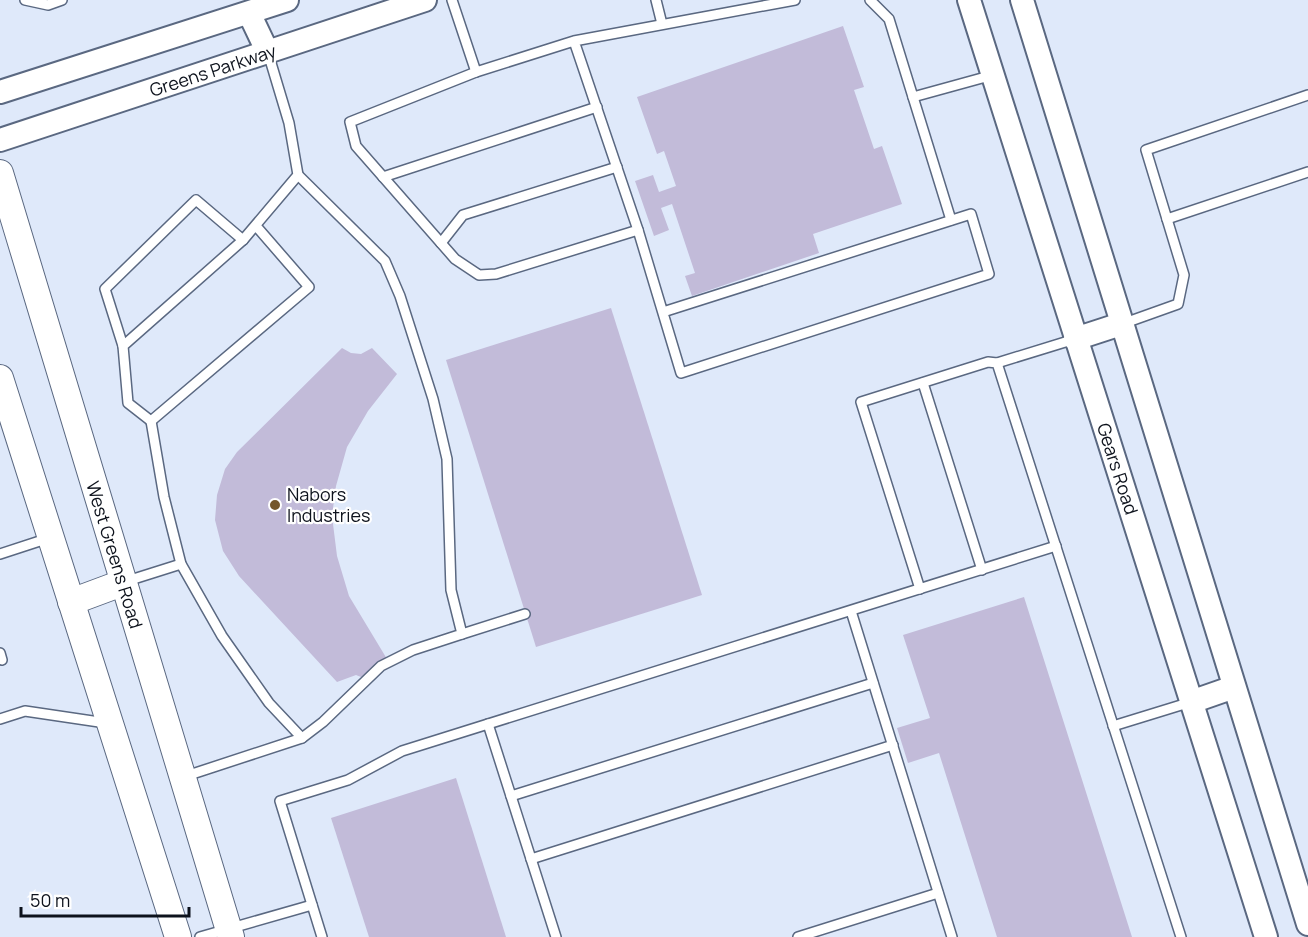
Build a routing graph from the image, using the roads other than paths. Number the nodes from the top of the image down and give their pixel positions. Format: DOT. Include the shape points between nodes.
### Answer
graph roads {
  1 [pos="25,0"];
  2 [pos="62,0"];
  3 [pos="287,0"];
  4 [pos="425,0"];
  5 [pos="452,0"];
  6 [pos="656,0"];
  7 [pos="795,0"];
  8 [pos="870,0"];
  9 [pos="969,0"];
  10 [pos="1022,0"];
  11 [pos="247,6"];
  12 [pos="662,24"];
  13 [pos="574,41"];
  14 [pos="268,53"];
  15 [pos="476,72"];
  16 [pos="993,75"];
  17 [pos="0,92"];
  18 [pos="1308,95"];
  19 [pos="913,97"];
  20 [pos="597,107"];
  21 [pos="0,140"];
  22 [pos="617,167"];
  23 [pos="1308,172"];
  24 [pos="0,173"];
  25 [pos="298,175"];
  26 [pos="383,177"];
  27 [pos="1167,219"];
  28 [pos="951,220"];
  29 [pos="256,226"];
  30 [pos="638,230"];
  31 [pos="243,240"];
  32 [pos="441,243"];
  33 [pos="663,312"];
  34 [pos="1121,324"];
  35 [pos="1075,339"];
  36 [pos="123,346"];
  37 [pos="998,363"];
  38 [pos="0,378"];
  39 [pos="922,383"];
  40 [pos="151,421"];
  41 [pos="51,538"];
  42 [pos="1056,546"];
  43 [pos="0,554"];
  44 [pos="181,564"];
  45 [pos="982,570"];
  46 [pos="122,583"];
  47 [pos="920,589"];
  48 [pos="71,602"];
  49 [pos="851,610"];
  50 [pos="525,614"];
  51 [pos="462,634"];
  52 [pos="873,683"];
  53 [pos="1234,687"];
  54 [pos="1191,702"];
  55 [pos="0,719"];
  56 [pos="110,724"];
  57 [pos="488,724"];
  58 [pos="1113,726"];
  59 [pos="302,738"];
  60 [pos="892,745"];
  61 [pos="182,777"];
  62 [pos="511,796"];
  63 [pos="531,859"];
  64 [pos="938,893"];
  65 [pos="312,905"];
  66 [pos="1308,924"];
  67 [pos="229,933"];
  68 [pos="178,937"];
  69 [pos="200,937"];
  70 [pos="322,937"];
  71 [pos="556,937"];
  72 [pos="798,937"];
  73 [pos="952,937"];
  74 [pos="1181,937"];
  75 [pos="1266,937"];
  1 -- 2 [label="lane" via="48,5"];
  3 -- 11 [label="street"];
  4 -- 14 [label="street, Greens Parkway"];
  5 -- 15 [label="lane"];
  6 -- 12 [label="lane"];
  7 -- 12 [label="lane"];
  8 -- 19 [label="lane" via="889,20"];
  9 -- 16 [label="street, Gears Road"];
  10 -- 34 [label="street"];
  11 -- 14 [label="street"];
  11 -- 17 [label="street"];
  12 -- 13 [label="lane"];
  13 -- 15 [label="lane"];
  13 -- 20 [label="lane"];
  14 -- 21 [label="street, Greens Parkway"];
  14 -- 25 [label="lane" via="289,123"];
  15 -- 26 [label="lane" via="350,122 356,146"];
  16 -- 19 [label="lane"];
  16 -- 35 [label="street, Gears Road"];
  18 -- 27 [label="lane" via="1146,150"];
  19 -- 28 [label="lane"];
  20 -- 22 [label="lane"];
  20 -- 26 [label="lane"];
  22 -- 30 [label="lane"];
  22 -- 32 [label="lane" via="463,215"];
  23 -- 27 [label="lane"];
  24 -- 46 [label="main road, West Greens Road"];
  25 -- 29 [label="lane"];
  25 -- 51 [label="lane" via="385,261 400,296 433,399 447,459 451,590"];
  26 -- 32 [label="lane"];
  27 -- 34 [label="lane" via="1184,275 1178,304"];
  28 -- 33 [label="lane"];
  28 -- 33 [label="lane" via="971,214 989,274 681,373"];
  29 -- 31 [label="lane"];
  29 -- 40 [label="lane" via="309,287"];
  30 -- 32 [label="lane" via="496,274 479,275 455,259"];
  30 -- 33 [label="lane"];
  31 -- 36 [label="lane"];
  31 -- 36 [label="lane" via="196,200 105,289"];
  34 -- 35 [label="street"];
  34 -- 53 [label="street"];
  35 -- 37 [label="lane"];
  35 -- 54 [label="street, Gears Road"];
  36 -- 40 [label="lane" via="128,403"];
  37 -- 39 [label="lane" via="988,362"];
  37 -- 42 [label="lane"];
  38 -- 41 [label="main road"];
  39 -- 45 [label="lane"];
  39 -- 47 [label="lane" via="861,402"];
  40 -- 44 [label="lane"];
  41 -- 43 [label="lane"];
  41 -- 48 [label="main road"];
  42 -- 45 [label="lane"];
  42 -- 58 [label="lane"];
  44 -- 46 [label="lane"];
  44 -- 59 [label="lane" via="229,646 269,703"];
  45 -- 47 [label="lane"];
  46 -- 48 [label="main road"];
  46 -- 61 [label="main road, West Greens Road"];
  47 -- 49 [label="lane"];
  48 -- 56 [label="main road"];
  49 -- 52 [label="lane"];
  49 -- 57 [label="lane"];
  50 -- 51 [label="lane"];
  51 -- 59 [label="lane" via="413,650 381,666"];
  52 -- 60 [label="lane"];
  52 -- 62 [label="lane"];
  53 -- 54 [label="street"];
  53 -- 66 [label="street"];
  54 -- 58 [label="lane"];
  54 -- 75 [label="street, Gears Road"];
  55 -- 56 [label="lane" via="25,711"];
  56 -- 68 [label="main road"];
  57 -- 62 [label="lane"];
  57 -- 65 [label="lane" via="402,751 348,780 280,801"];
  58 -- 74 [label="lane"];
  59 -- 61 [label="lane"];
  60 -- 63 [label="lane"];
  60 -- 64 [label="lane"];
  61 -- 67 [label="main road, West Greens Road"];
  62 -- 63 [label="lane"];
  63 -- 71 [label="lane"];
  64 -- 72 [label="lane"];
  64 -- 73 [label="lane"];
  65 -- 67 [label="lane"];
  65 -- 70 [label="lane"];
  67 -- 69 [label="lane"];
}
